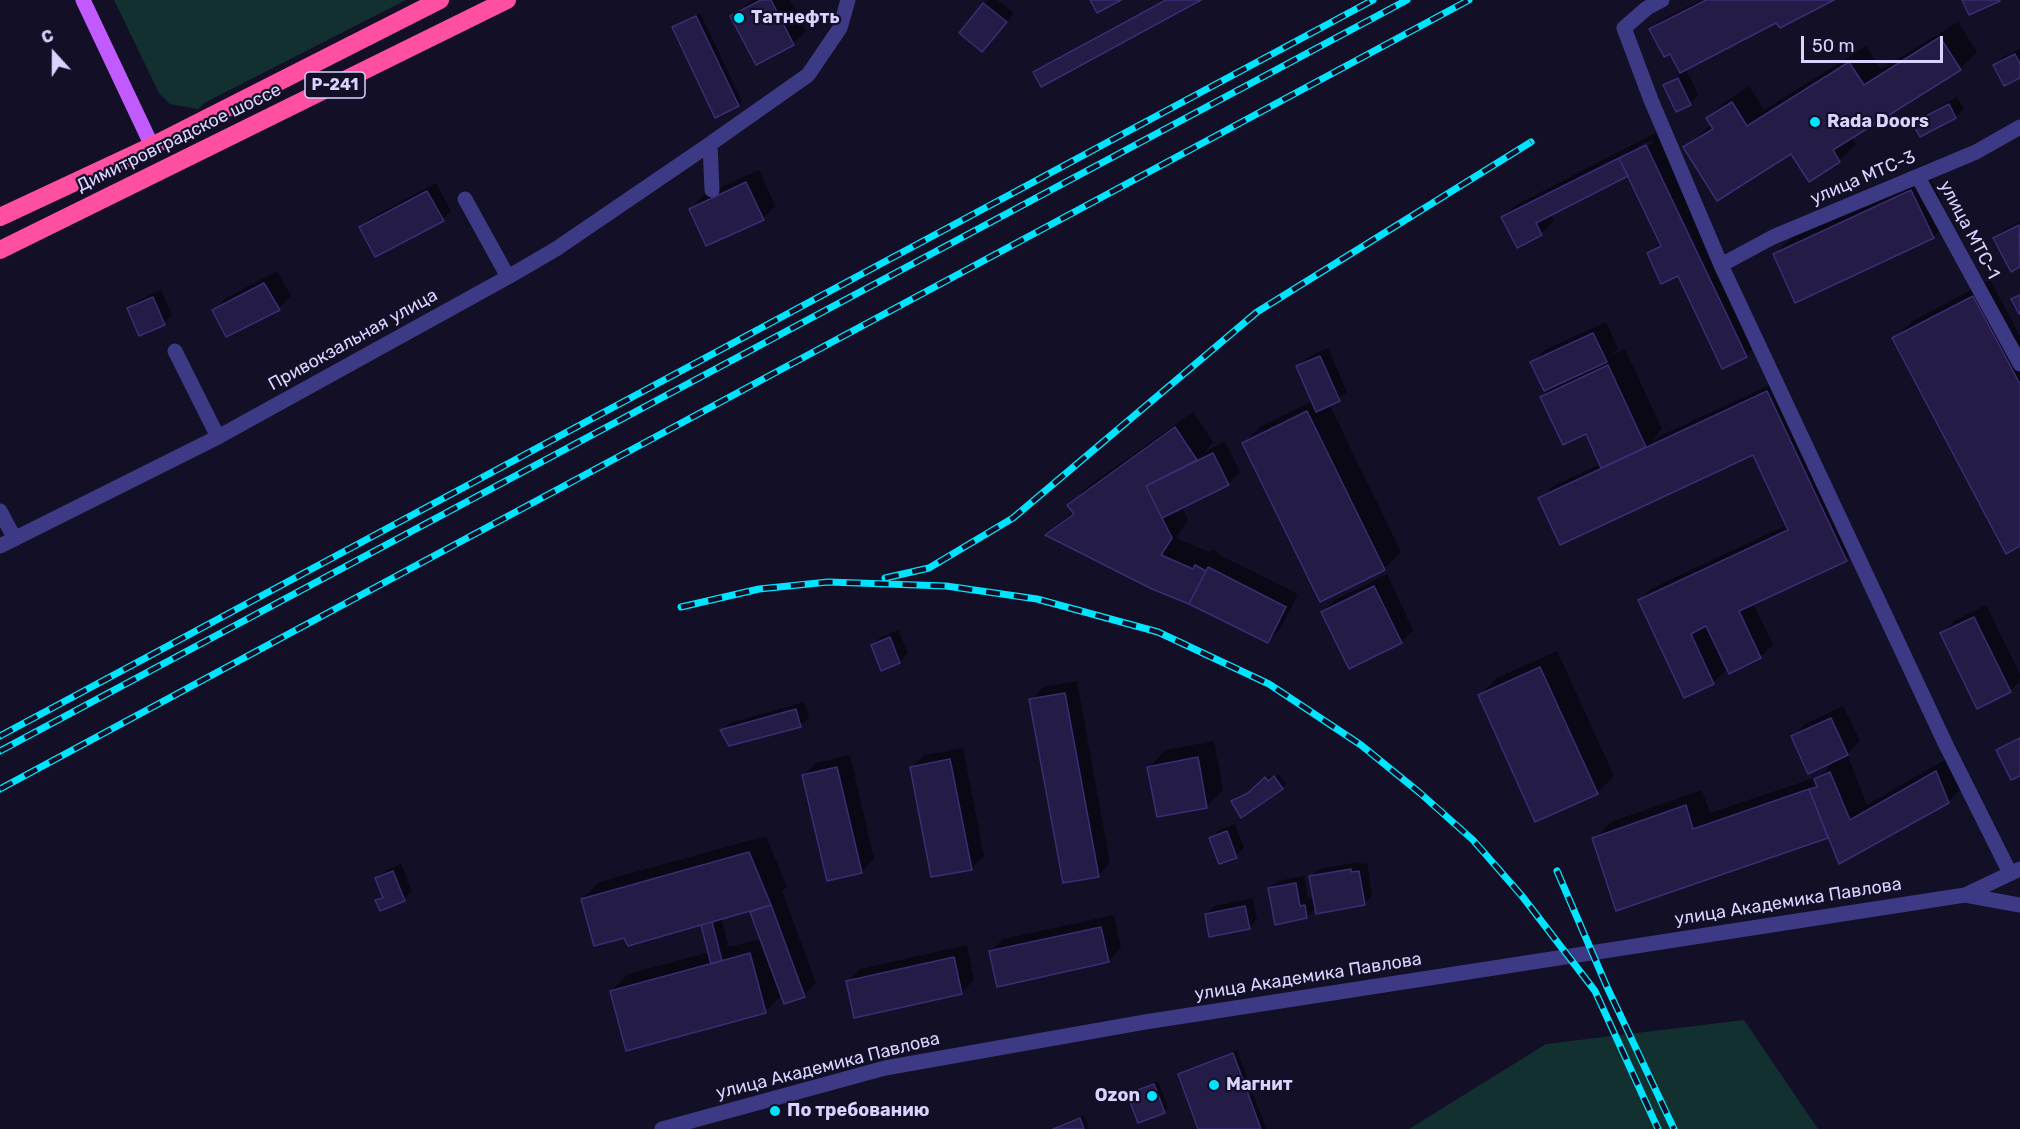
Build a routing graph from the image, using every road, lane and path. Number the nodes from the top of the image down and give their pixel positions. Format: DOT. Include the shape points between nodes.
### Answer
graph roads {
  1 [pos="83,0"];
  2 [pos="440,0"];
  3 [pos="507,0"];
  4 [pos="849,0"];
  5 [pos="1662,0"];
  6 [pos="2020,127"];
  7 [pos="710,144"];
  8 [pos="152,146"];
  9 [pos="163,170"];
  10 [pos="1918,177"];
  11 [pos="712,190"];
  12 [pos="465,199"];
  13 [pos="0,217"];
  14 [pos="0,250"];
  15 [pos="1721,265"];
  16 [pos="508,277"];
  17 [pos="175,351"];
  18 [pos="2020,364"];
  19 [pos="218,437"];
  20 [pos="0,511"];
  21 [pos="15,539"];
  22 [pos="0,546"];
  23 [pos="2015,871"];
  24 [pos="1965,895"];
  25 [pos="2020,905"];
  26 [pos="662,1129"];
  1 -- 8 [label="main road"];
  2 -- 8 [label="highway, Димитровградское шоссе / Р-241"];
  3 -- 9 [label="highway, Димитровградское шоссе / Р-241"];
  4 -- 7 [label="street, Привокзальная улица" via="840,28 808,75"];
  5 -- 15 [label="street" via="1624,28"];
  6 -- 10 [label="street, улица МТС-3" via="1976,152"];
  7 -- 11 [label="street"];
  7 -- 16 [label="street, Привокзальная улица" via="556,249"];
  8 -- 9 [label="highway"];
  8 -- 13 [label="highway, Димитровградское шоссе / Р-241"];
  9 -- 14 [label="highway, Димитровградское шоссе / Р-241"];
  10 -- 15 [label="street, улица МТС-3" via="1773,237"];
  10 -- 18 [label="street, улица МТС-1"];
  12 -- 16 [label="street"];
  15 -- 23 [label="street" via="1935,724"];
  16 -- 19 [label="street, Привокзальная улица"];
  17 -- 19 [label="street"];
  19 -- 21 [label="street, Привокзальная улица"];
  20 -- 21 [label="street"];
  21 -- 22 [label="street, Привокзальная улица"];
  23 -- 24 [label="street"];
  24 -- 25 [label="street"];
  24 -- 26 [label="street, улица Академика Павлова" via="948,1055"];
}
